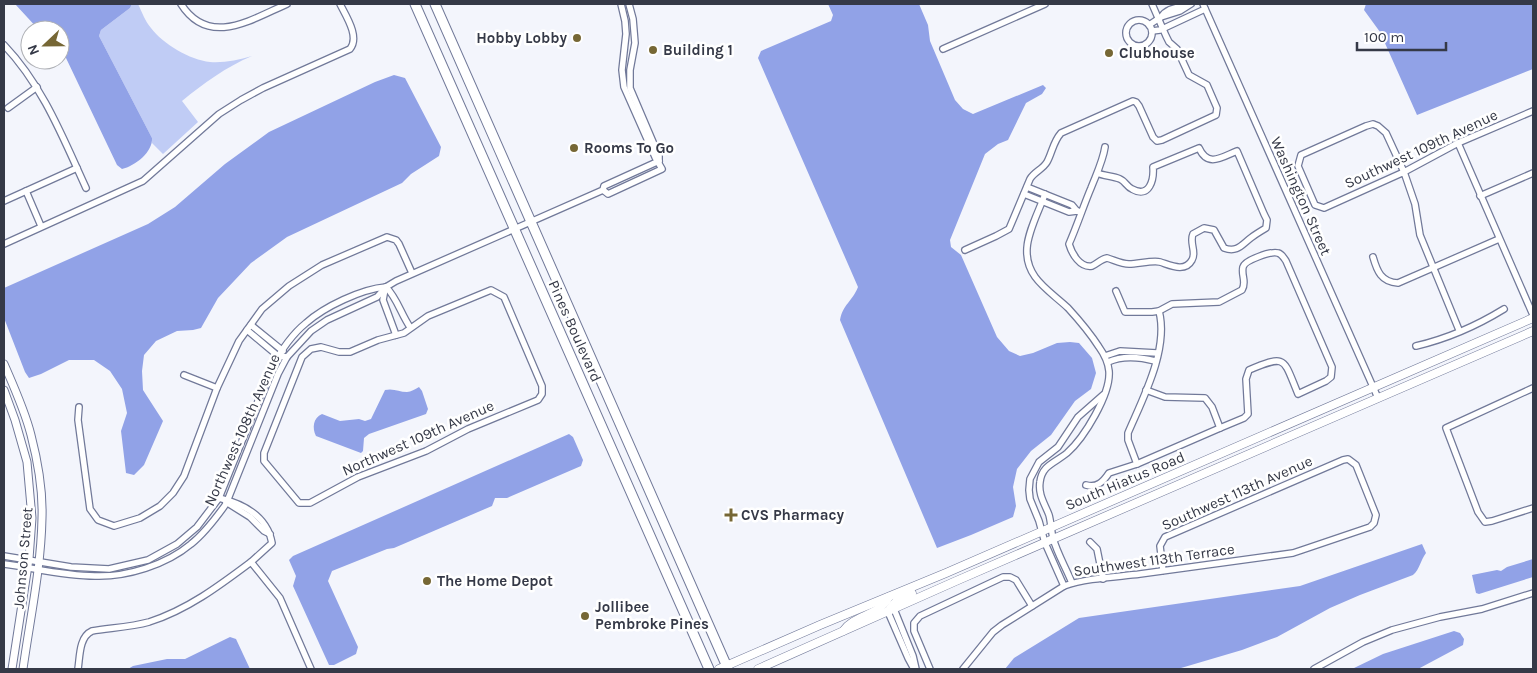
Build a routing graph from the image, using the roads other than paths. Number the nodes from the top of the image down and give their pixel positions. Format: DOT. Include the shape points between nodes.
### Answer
graph roads {
  1 [pos="181,4"];
  2 [pos="287,4"];
  3 [pos="340,4"];
  4 [pos="415,4"];
  5 [pos="435,4"];
  6 [pos="621,4"];
  7 [pos="629,4"];
  8 [pos="1046,4"];
  9 [pos="1152,4"];
  10 [pos="1191,4"];
  11 [pos="1204,6"];
  12 [pos="1181,9"];
  13 [pos="1183,19"];
  14 [pos="1161,22"];
  15 [pos="1150,28"];
  16 [pos="4,45"];
  17 [pos="943,49"];
  18 [pos="37,87"];
  19 [pos="8,108"];
  20 [pos="1533,111"];
  21 [pos="1458,143"];
  22 [pos="1106,147"];
  23 [pos="659,161"];
  24 [pos="77,168"];
  25 [pos="1404,172"];
  26 [pos="1097,173"];
  27 [pos="1533,173"];
  28 [pos="1027,187"];
  29 [pos="86,188"];
  30 [pos="603,190"];
  31 [pos="26,191"];
  32 [pos="1024,194"];
  33 [pos="1480,196"];
  34 [pos="1044,198"];
  35 [pos="4,201"];
  36 [pos="1079,211"];
  37 [pos="531,223"];
  38 [pos="41,226"];
  39 [pos="516,230"];
  40 [pos="1499,239"];
  41 [pos="4,244"];
  42 [pos="965,250"];
  43 [pos="1373,257"];
  44 [pos="1434,268"];
  45 [pos="412,274"];
  46 [pos="386,287"];
  47 [pos="1116,291"];
  48 [pos="1504,309"];
  49 [pos="1159,311"];
  50 [pos="1533,316"];
  51 [pos="251,324"];
  52 [pos="410,327"];
  53 [pos="247,330"];
  54 [pos="1459,330"];
  55 [pos="1533,331"];
  56 [pos="396,335"];
  57 [pos="1416,346"];
  58 [pos="282,349"];
  59 [pos="1157,353"];
  60 [pos="278,356"];
  61 [pos="287,357"];
  62 [pos="1106,359"];
  63 [pos="1155,361"];
  64 [pos="4,364"];
  65 [pos="184,375"];
  66 [pos="217,388"];
  67 [pos="1374,388"];
  68 [pos="1533,388"];
  69 [pos="4,390"];
  70 [pos="1146,390"];
  71 [pos="1103,395"];
  72 [pos="1378,398"];
  73 [pos="79,407"];
  74 [pos="1220,428"];
  75 [pos="1352,461"];
  76 [pos="1137,464"];
  77 [pos="1086,485"];
  78 [pos="219,498"];
  79 [pos="227,501"];
  80 [pos="1533,508"];
  81 [pos="1051,528"];
  82 [pos="1041,532"];
  83 [pos="1053,539"];
  84 [pos="1090,542"];
  85 [pos="1045,543"];
  86 [pos="4,556"];
  87 [pos="29,559"];
  88 [pos="39,560"];
  89 [pos="251,562"];
  90 [pos="4,564"];
  91 [pos="28,568"];
  92 [pos="38,570"];
  93 [pos="1163,571"];
  94 [pos="946,573"];
  95 [pos="1103,579"];
  96 [pos="1072,583"];
  97 [pos="1064,586"];
  98 [pos="1533,593"];
  99 [pos="889,596"];
  100 [pos="1032,606"];
  101 [pos="891,610"];
  102 [pos="842,633"];
  103 [pos="724,668"];
  104 [pos="12,669"];
  105 [pos="23,669"];
  106 [pos="78,669"];
  107 [pos="311,669"];
  108 [pos="708,669"];
  109 [pos="758,669"];
  110 [pos="916,669"];
  111 [pos="930,669"];
  112 [pos="963,669"];
  113 [pos="1314,669"];
  1 -- 2 [label="street" via="194,18 211,27 223,28"];
  3 -- 38 [label="street" via="353,34 354,44 346,52 263,88 227,109 143,181"];
  4 -- 39 [label="highway, Pines Boulevard"];
  5 -- 37 [label="highway, Pines Boulevard"];
  6 -- 23 [label="street" via="626,34 622,70 624,87"];
  7 -- 23 [label="street" via="635,43 630,88 660,156"];
  8 -- 17 [label="street"];
  9 -- 14 [label="street"];
  10 -- 12 [label="street"];
  11 -- 13 [label="street"];
  11 -- 67 [label="street, Washington Street"];
  12 -- 13 [label="street"];
  12 -- 14 [label="street" via="1178,7 1164,13"];
  13 -- 14 [label="street"];
  14 -- 15 [label="street"];
  14 -- 15 [label="street"];
  14 -- 28 [label="street" via="1189,75 1206,85 1217,108 1216,115 1157,141 1139,106 1133,101 1061,133 1045,165 1032,175"];
  15 -- 15 [label="street" via="1141,21 1133,22 1127,28 1126,37 1131,44 1144,46 1150,40"];
  16 -- 18 [label="street"];
  18 -- 19 [label="street"];
  18 -- 24 [label="street"];
  20 -- 21 [label="street, Southwest 109th Avenue"];
  21 -- 25 [label="street, Southwest 109th Avenue"];
  21 -- 33 [label="street"];
  22 -- 26 [label="street"];
  23 -- 30 [label="street, Northwest 108th Avenue" via="604,186"];
  23 -- 30 [label="street, Northwest 108th Avenue" via="662,169 608,194"];
  24 -- 29 [label="street"];
  24 -- 31 [label="street"];
  25 -- 25 [label="street, Southwest 109th Avenue" via="1386,133 1373,124 1301,155 1298,160 1315,205 1324,208"];
  25 -- 44 [label="street" via="1413,197 1420,236"];
  26 -- 36 [label="street"];
  26 -- 36 [label="street" via="1118,178 1132,189 1142,191 1152,183 1153,167 1199,148 1210,160 1236,150 1267,220 1266,228 1238,248 1229,250 1224,248 1216,232 1204,228 1193,234 1193,258 1184,266 1173,267 1160,262 1121,263 1107,258 1091,266 1076,259 1069,244"];
  27 -- 33 [label="street"];
  28 -- 32 [label="street"];
  28 -- 34 [label="street"];
  30 -- 37 [label="street, Northwest 108th Avenue"];
  31 -- 35 [label="street"];
  31 -- 38 [label="street"];
  32 -- 34 [label="street"];
  32 -- 42 [label="street" via="1009,229"];
  33 -- 40 [label="street"];
  34 -- 36 [label="street" via="1072,205"];
  34 -- 62 [label="street" via="1027,247 1032,273 1042,287 1078,319"];
  37 -- 39 [label="street, Northwest 108th Avenue"];
  37 -- 103 [label="highway, Pines Boulevard"];
  38 -- 41 [label="street"];
  39 -- 45 [label="street, Northwest 108th Avenue"];
  39 -- 108 [label="highway, Pines Boulevard"];
  40 -- 44 [label="street"];
  40 -- 50 [label="street"];
  43 -- 44 [label="street" via="1380,277 1390,283 1398,284"];
  44 -- 54 [label="street"];
  45 -- 46 [label="street, Northwest 108th Avenue"];
  45 -- 51 [label="street" via="399,244 387,237 322,265 288,286 262,309"];
  46 -- 52 [label="street"];
  46 -- 56 [label="street" via="383,300"];
  46 -- 58 [label="street, Northwest 108th Avenue" via="373,288 323,312 305,323"];
  46 -- 61 [label="street, Northwest 108th Avenue" via="377,297 311,331"];
  47 -- 49 [label="street" via="1124,312"];
  48 -- 54 [label="street"];
  49 -- 59 [label="street" via="1162,335"];
  49 -- 74 [label="street" via="1172,304 1212,303 1228,299 1244,287 1243,268 1246,263 1273,252 1282,255 1286,261 1332,367 1331,377 1298,394 1286,366 1279,360 1249,370 1246,379 1248,414"];
  50 -- 67 [label="main road, South Hiatus Road"];
  51 -- 53 [label="street"];
  51 -- 58 [label="street"];
  52 -- 56 [label="street"];
  52 -- 56 [label="street, Northwest 109th Avenue" via="428,316 491,290 499,293 504,297 542,386 542,394 538,400 468,429 426,451 358,476 310,503 299,503 264,461 264,454 302,357 311,349 321,347 350,352"];
  53 -- 60 [label="street"];
  53 -- 66 [label="street" via="239,340"];
  54 -- 57 [label="street"];
  55 -- 72 [label="main road, South Hiatus Road"];
  58 -- 60 [label="street, Northwest 108th Avenue"];
  58 -- 61 [label="street"];
  59 -- 62 [label="street" via="1120,351"];
  59 -- 63 [label="street"];
  60 -- 61 [label="street"];
  60 -- 78 [label="street, Northwest 108th Avenue"];
  61 -- 79 [label="street, Northwest 108th Avenue"];
  62 -- 63 [label="street" via="1143,358"];
  62 -- 71 [label="street" via="1110,377"];
  63 -- 70 [label="street"];
  64 -- 88 [label="street, Johnson Street" via="31,433 38,464 42,492"];
  65 -- 66 [label="street"];
  66 -- 73 [label="street" via="184,476 174,493 140,518 114,526 98,520 90,509"];
  67 -- 72 [label="street, Washington Street"];
  67 -- 81 [label="main road, South Hiatus Road"];
  68 -- 80 [label="street" via="1446,428 1478,512 1485,522"];
  69 -- 87 [label="street, Johnson Street" via="27,462 32,518"];
  70 -- 74 [label="street" via="1166,397 1204,398 1212,407"];
  70 -- 76 [label="street" via="1128,433"];
  71 -- 81 [label="street" via="1100,409 1078,441 1044,469 1041,476 1040,494"];
  71 -- 82 [label="street" via="1082,412 1058,447 1039,462 1032,473 1029,495"];
  72 -- 83 [label="main road, South Hiatus Road"];
  74 -- 76 [label="street"];
  75 -- 93 [label="street, Southwest 113th Avenue" via="1343,460 1165,537 1160,546"];
  75 -- 93 [label="street, Southwest 113th Terrace" via="1376,515 1370,527 1302,550"];
  76 -- 77 [label="street" via="1109,473 1097,485"];
  78 -- 79 [label="street"];
  78 -- 88 [label="street, Northwest 108th Avenue" via="186,537 148,560 121,567 89,569"];
  79 -- 89 [label="street" via="254,513 270,534 272,543"];
  79 -- 92 [label="street, Northwest 108th Avenue" via="213,522 191,544 154,564 128,572 95,576"];
  81 -- 82 [label="main road, South Hiatus Road"];
  81 -- 83 [label="street"];
  82 -- 85 [label="street"];
  82 -- 94 [label="main road, South Hiatus Road"];
  83 -- 85 [label="main road, South Hiatus Road"];
  83 -- 96 [label="street"];
  84 -- 95 [label="street" via="1097,549"];
  85 -- 97 [label="street"];
  85 -- 101 [label="main road, South Hiatus Road"];
  86 -- 87 [label="street, Northwest 108th Avenue"];
  87 -- 88 [label="street, Northwest 108th Avenue"];
  87 -- 91 [label="street, Johnson Street"];
  88 -- 92 [label="street, Johnson Street"];
  89 -- 106 [label="street" via="214,591 186,606 148,622 86,634 82,640"];
  89 -- 107 [label="street" via="280,598"];
  90 -- 91 [label="street, Northwest 108th Avenue"];
  91 -- 92 [label="street, Northwest 108th Avenue"];
  91 -- 104 [label="street, Johnson Street"];
  92 -- 105 [label="street, Johnson Street"];
  93 -- 95 [label="street, Southwest 113th Terrace"];
  94 -- 99 [label="main road, South Hiatus Road"];
  94 -- 101 [label="main road" via="934,583 900,598"];
  95 -- 96 [label="street, Southwest 113th Terrace"];
  96 -- 97 [label="street, Southwest 113th Terrace"];
  97 -- 100 [label="street, Southwest 113th Terrace"];
  98 -- 113 [label="street" via="1482,609 1392,630"];
  99 -- 102 [label="main road" via="884,605 848,624"];
  99 -- 103 [label="main road, South Hiatus Road"];
  100 -- 111 [label="street" via="1016,580 1003,577 920,616 914,623 914,631"];
  100 -- 112 [label="street, Southwest 113th Terrace" via="993,632"];
  101 -- 102 [label="main road, South Hiatus Road"];
  101 -- 110 [label="street" via="908,658"];
  102 -- 109 [label="main road, South Hiatus Road"];
}
